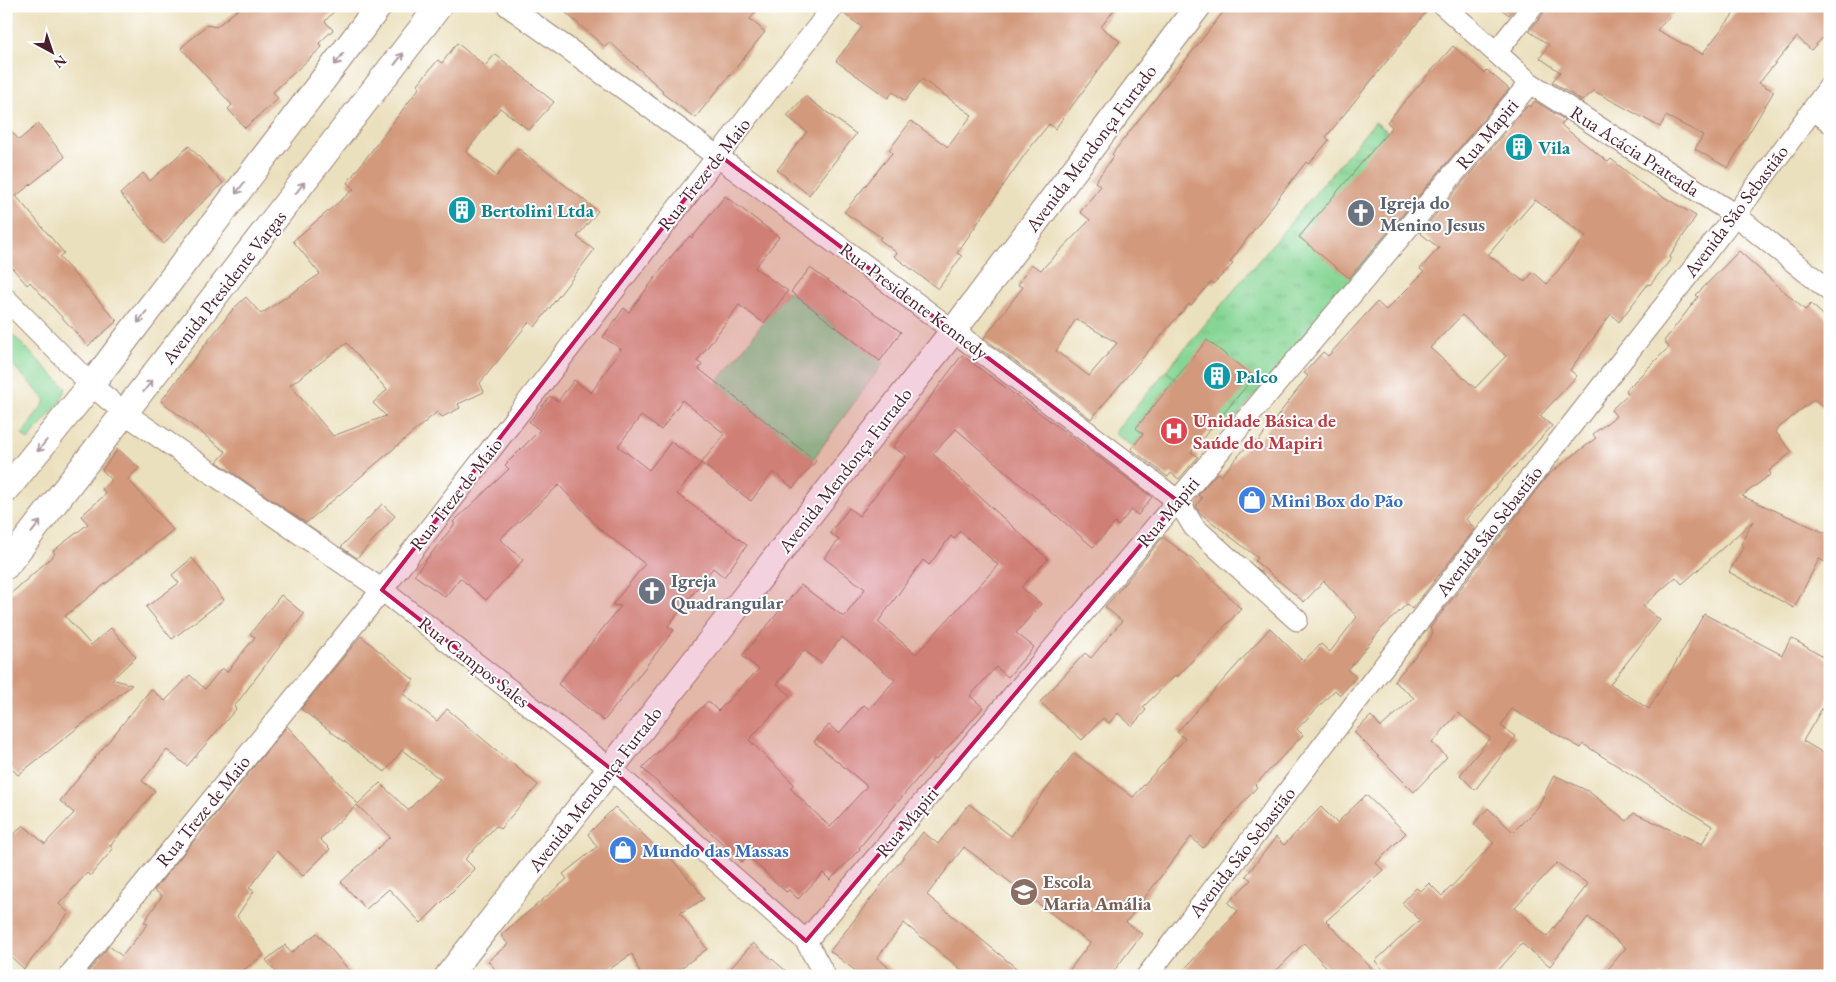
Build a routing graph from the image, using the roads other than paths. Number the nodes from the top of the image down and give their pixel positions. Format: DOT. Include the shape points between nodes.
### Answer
graph roads {
  1 [pos="379,6"];
  2 [pos="440,6"];
  3 [pos="508,6"];
  4 [pos="834,6"];
  5 [pos="1198,6"];
  6 [pos="1444,6"];
  7 [pos="1533,6"];
  8 [pos="1497,52"];
  9 [pos="1530,83"];
  10 [pos="1830,86"];
  11 [pos="1813,109"];
  12 [pos="1830,122"];
  13 [pos="719,156"];
  14 [pos="1735,215"];
  15 [pos="1830,291"];
  16 [pos="6,299"];
  17 [pos="954,330"];
  18 [pos="91,385"];
  19 [pos="126,414"];
  20 [pos="6,490"];
  21 [pos="1178,501"];
  22 [pos="6,566"];
  23 [pos="382,590"];
  24 [pos="1297,620"];
  25 [pos="611,769"];
  26 [pos="806,941"];
  27 [pos="821,974"];
  28 [pos="70,976"];
  29 [pos="448,976"];
  30 [pos="1147,976"];
  1 -- 18 [label="street, one-way"];
  19 -- 2 [label="street, Avenida Presidente Vargas, one-way"];
  3 -- 13 [label="street, Rua Presidente Kennedy"];
  4 -- 13 [label="street, Rua Treze de Maio"];
  5 -- 17 [label="street, Avenida Mendonça Furtado"];
  6 -- 8 [label="street, Rua Acácia Prateada"];
  7 -- 8 [label="street"];
  8 -- 9 [label="street, Rua Acácia Prateada"];
  9 -- 14 [label="street, Rua Acácia Prateada"];
  9 -- 21 [label="street, Rua Mapiri"];
  10 -- 11 [label="street, Avenida São Sebastião"];
  11 -- 12 [label="street"];
  11 -- 14 [label="street, Avenida São Sebastião"];
  13 -- 17 [label="street, Rua Presidente Kennedy"];
  13 -- 23 [label="street, Rua Treze de Maio"];
  14 -- 15 [label="street, Rua Acácia Prateada"];
  14 -- 30 [label="street, Avenida São Sebastião"];
  16 -- 18 [label="street, Rua Campos Sales"];
  17 -- 21 [label="street, Rua Presidente Kennedy"];
  17 -- 25 [label="street, Avenida Mendonça Furtado"];
  18 -- 19 [label="street, Rua Campos Sales"];
  18 -- 20 [label="street, one-way"];
  22 -- 19 [label="street, Avenida Presidente Vargas, one-way"];
  19 -- 23 [label="street, Rua Campos Sales"];
  21 -- 24 [label="street, Rua Presidente Kennedy" via="1194,527"];
  21 -- 26 [label="street, Rua Mapiri"];
  23 -- 25 [label="street, Rua Campos Sales"];
  23 -- 28 [label="street, Rua Treze de Maio"];
  25 -- 26 [label="street, Rua Campos Sales"];
  25 -- 29 [label="street, Avenida Mendonça Furtado"];
  26 -- 27 [label="street, Rua Campos Sales"];
}
